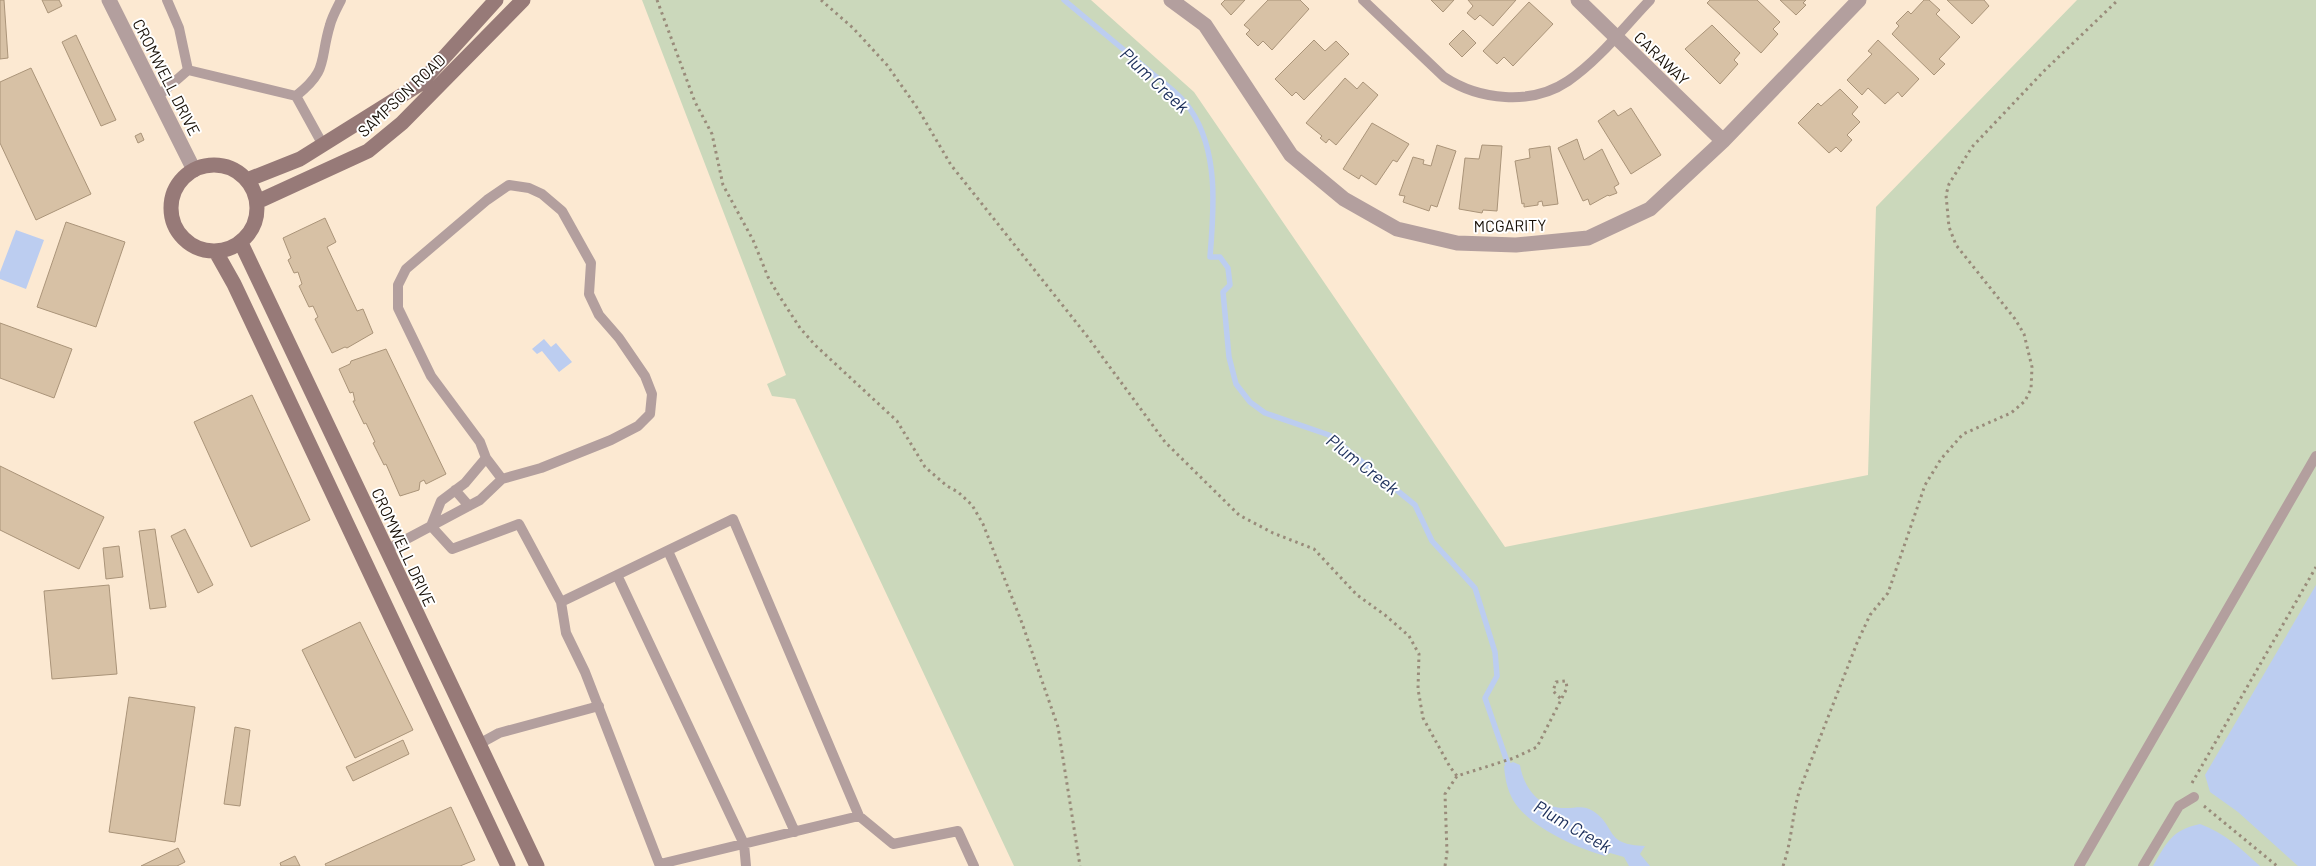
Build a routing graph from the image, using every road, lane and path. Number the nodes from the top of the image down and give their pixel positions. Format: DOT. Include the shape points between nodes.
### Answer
graph roads {
  1 [pos="109,0"];
  2 [pos="167,0"];
  3 [pos="341,0"];
  4 [pos="496,0"];
  5 [pos="523,0"];
  6 [pos="656,0"];
  7 [pos="821,0"];
  8 [pos="1172,0"];
  9 [pos="1363,0"];
  10 [pos="1578,0"];
  11 [pos="1650,0"];
  12 [pos="1859,0"];
  13 [pos="2118,0"];
  14 [pos="1615,36"];
  15 [pos="188,70"];
  16 [pos="296,96"];
  17 [pos="157,97"];
  18 [pos="1723,141"];
  19 [pos="322,145"];
  20 [pos="194,170"];
  21 [pos="247,180"];
  22 [pos="257,202"];
  23 [pos="241,243"];
  24 [pos="216,252"];
  25 [pos="2316,456"];
  26 [pos="486,458"];
  27 [pos="502,479"];
  28 [pos="455,490"];
  29 [pos="469,506"];
  30 [pos="431,526"];
  31 [pos="386,550"];
  32 [pos="668,550"];
  33 [pos="2316,567"];
  34 [pos="617,575"];
  35 [pos="561,602"];
  36 [pos="1561,699"];
  37 [pos="599,706"];
  38 [pos="479,744"];
  39 [pos="1458,776"];
  40 [pos="2194,797"];
  41 [pos="859,816"];
  42 [pos="795,832"];
  43 [pos="744,844"];
  44 [pos="660,865"];
  45 [pos="508,866"];
  46 [pos="537,866"];
  47 [pos="746,866"];
  48 [pos="974,866"];
  49 [pos="1080,866"];
  50 [pos="1445,866"];
  51 [pos="1783,866"];
  52 [pos="2079,866"];
  53 [pos="2143,866"];
  54 [pos="2277,866"];
  1 -- 17 [label="street, CROMWELL DRIVE"];
  2 -- 15 [label="lane" via="179,28"];
  3 -- 16 [label="lane" via="330,25 323,65 312,83"];
  4 -- 19 [label="street, SAMPSON ROAD" via="420,84"];
  5 -- 22 [label="street, SAMPSON ROAD" via="402,123 368,151"];
  6 -- 49 [label="path" via="695,102 712,134 723,185 754,240 768,278 815,346 897,421 925,467 965,498 983,524 1058,727"];
  7 -- 39 [label="path" via="853,28 887,65 951,165 1087,336 1165,442 1239,515 1268,531 1314,549 1353,591 1409,636 1419,654 1418,689 1423,718"];
  8 -- 18 [label="street, MCGARITY" via="1205,25 1291,155 1344,199 1397,229 1457,243 1516,246 1588,238 1650,210"];
  9 -- 14 [label="lane" via="1444,76 1459,86 1489,96 1519,96 1552,89 1567,82"];
  10 -- 14 [label="street, CARAWAY"];
  11 -- 14 [label="lane"];
  12 -- 18 [label="street, MCGARITY"];
  13 -- 51 [label="path" via="1972,147 1949,184 1946,195 1949,228 1956,245 2016,319 2024,334 2032,367 2031,389 2025,401 2011,413 1963,434 1941,459 1925,485 1888,593 1870,615 1857,643 1800,789"];
  14 -- 18 [label="street, CARAWAY"];
  15 -- 16 [label="lane"];
  15 -- 17 [label="lane"];
  16 -- 19 [label="lane"];
  17 -- 20 [label="street, CROMWELL DRIVE"];
  19 -- 21 [label="street, SAMPSON ROAD" via="300,159"];
  20 -- 21 [label="street" via="208,165 222,166 236,170"];
  20 -- 24 [label="street" via="175,189 170,214 182,238 203,251"];
  21 -- 22 [label="street"];
  22 -- 23 [label="street" via="254,225"];
  23 -- 24 [label="street"];
  23 -- 31 [label="street, CROMWELL DRIVE"];
  24 -- 45 [label="street" via="234,284"];
  25 -- 52 [label="lane"];
  26 -- 27 [label="lane"];
  26 -- 27 [label="lane" via="480,442 431,376 398,308 398,285 406,269 509,185 542,194 562,212 592,263 589,294 599,315 619,338 652,394 650,414 638,426 575,455"];
  26 -- 28 [label="lane"];
  27 -- 29 [label="lane"];
  28 -- 29 [label="lane"];
  28 -- 30 [label="lane" via="441,502"];
  29 -- 30 [label="lane"];
  30 -- 31 [label="lane"];
  30 -- 35 [label="lane" via="452,549 519,524"];
  31 -- 38 [label="street, CROMWELL DRIVE"];
  32 -- 34 [label="lane"];
  32 -- 41 [label="lane" via="733,519"];
  32 -- 42 [label="lane"];
  33 -- 40 [label="path" via="2192,783"];
  34 -- 35 [label="lane"];
  34 -- 43 [label="lane"];
  35 -- 37 [label="lane" via="566,633"];
  36 -- 36 [label="path" via="1567,688 1566,682 1556,682 1553,687"];
  36 -- 39 [label="path" via="1537,747 1499,764"];
  37 -- 38 [label="lane" via="499,733"];
  37 -- 44 [label="lane"];
  38 -- 46 [label="street, CROMWELL DRIVE"];
  39 -- 50 [label="path" via="1445,794 1448,853"];
  40 -- 53 [label="lane" via="2179,806"];
  40 -- 54 [label="path"];
  41 -- 42 [label="lane"];
  41 -- 48 [label="lane" via="893,844 958,831"];
  42 -- 43 [label="lane"];
  43 -- 44 [label="lane"];
  43 -- 47 [label="lane"];
}
